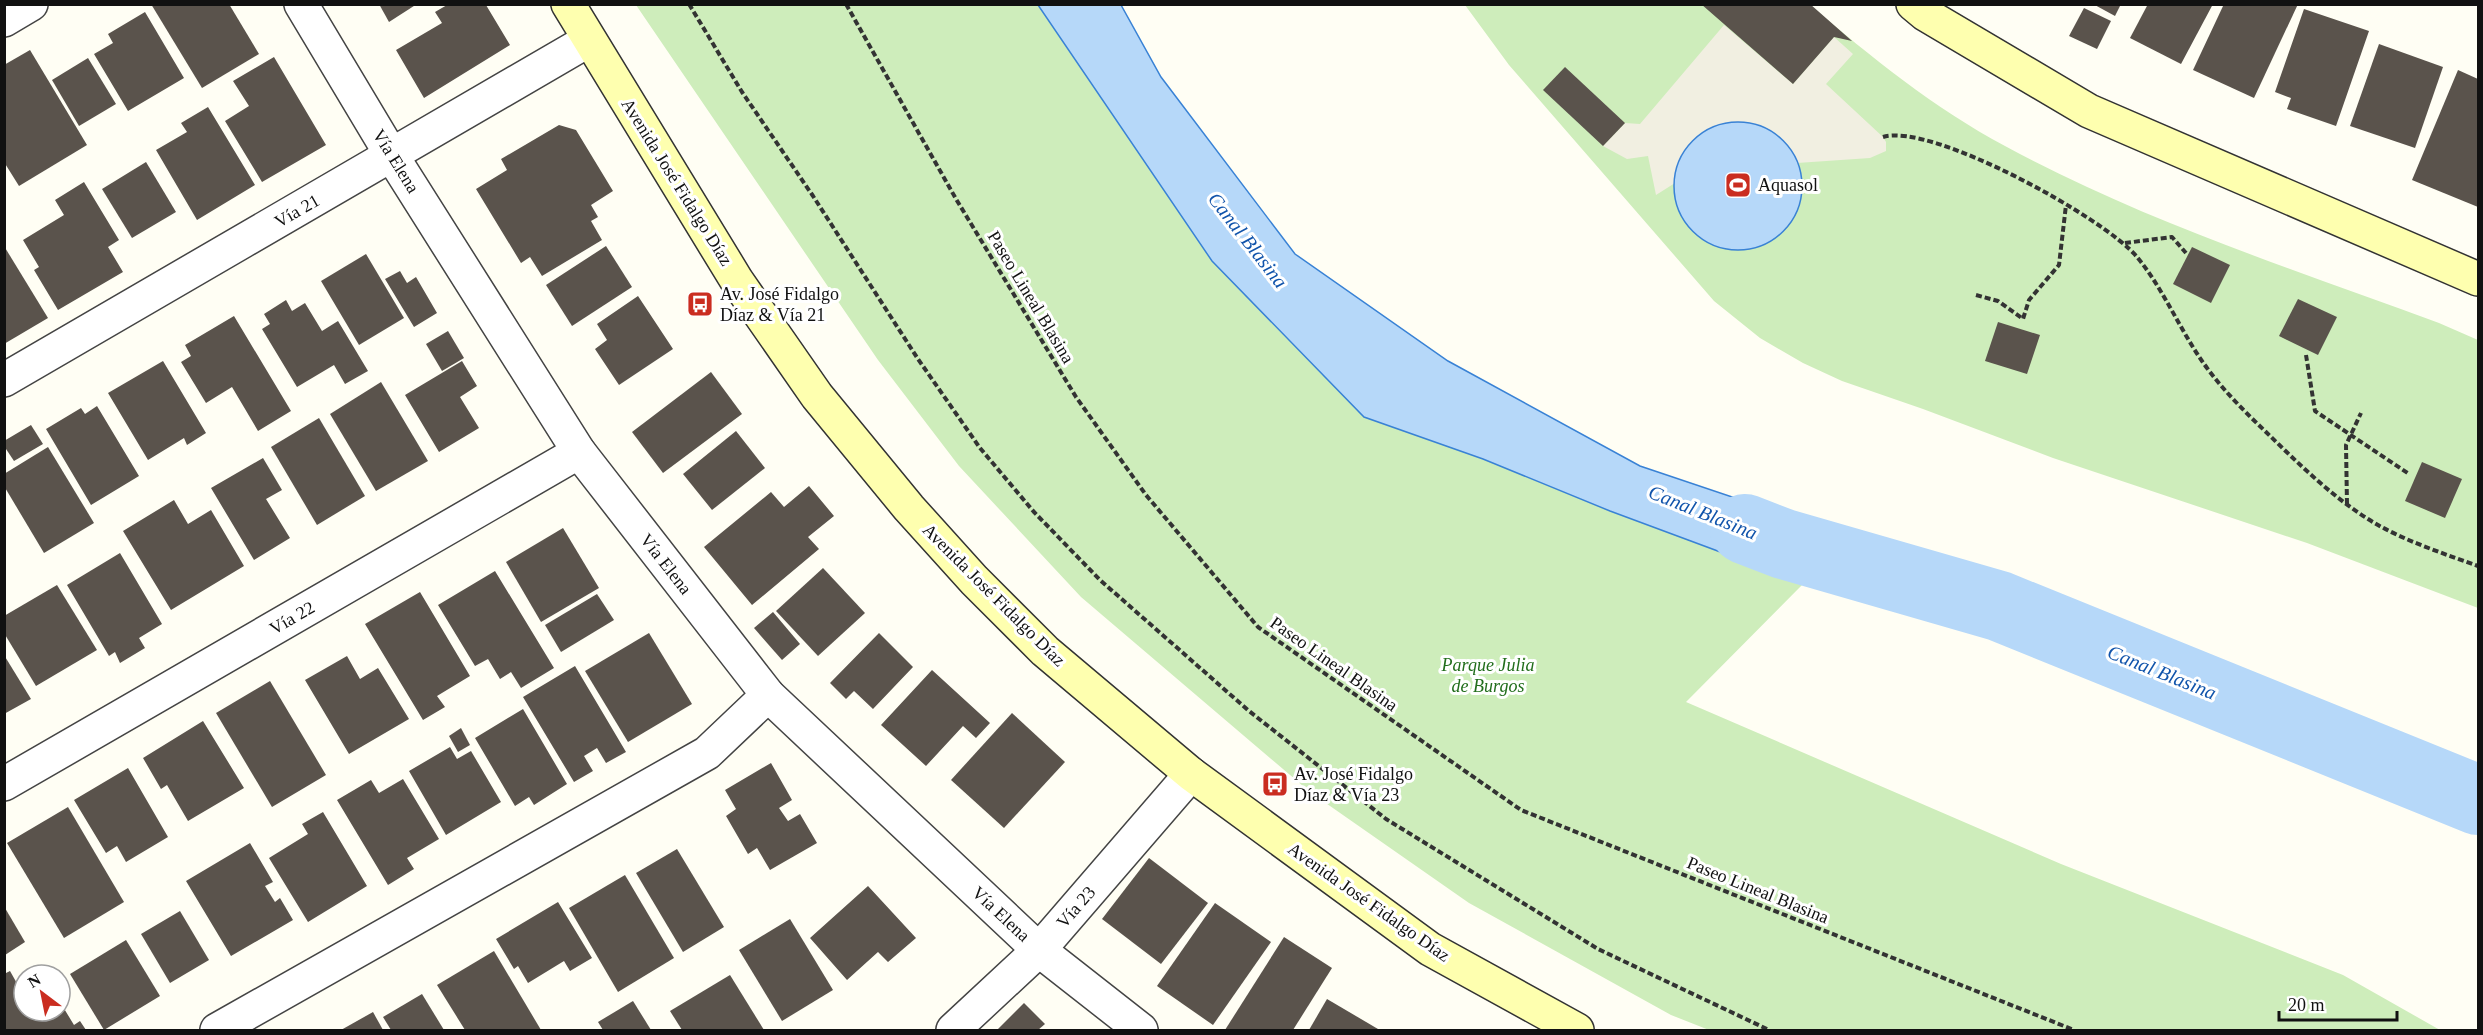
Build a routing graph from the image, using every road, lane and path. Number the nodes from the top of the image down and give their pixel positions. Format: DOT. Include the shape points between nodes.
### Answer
graph roads {
  1 [pos="31,4"];
  2 [pos="302,4"];
  3 [pos="568,4"];
  4 [pos="688,4"];
  5 [pos="846,4"];
  6 [pos="1913,4"];
  7 [pos="4,20"];
  8 [pos="589,40"];
  9 [pos="1883,137"];
  10 [pos="392,156"];
  11 [pos="2066,205"];
  12 [pos="2124,243"];
  13 [pos="2186,253"];
  14 [pos="2478,279"];
  15 [pos="1976,295"];
  16 [pos="2306,355"];
  17 [pos="4,381"];
  18 [pos="2361,412"];
  19 [pos="2350,434"];
  20 [pos="579,452"];
  21 [pos="2409,474"];
  22 [pos="2347,505"];
  23 [pos="2478,566"];
  24 [pos="768,694"];
  25 [pos="1191,774"];
  26 [pos="4,784"];
  27 [pos="1039,950"];
  28 [pos="217,1030"];
  29 [pos="952,1030"];
  30 [pos="1141,1030"];
  31 [pos="1577,1030"];
  32 [pos="1769,1030"];
  33 [pos="2074,1030"];
  1 -- 7 [label="street"];
  2 -- 10 [label="street, Vía Elena"];
  3 -- 8 [label="street, Avenida José Fidalgo Díaz"];
  4 -- 32 [label="path" via="742,92 980,448 1034,512 1100,580 1249,711 1386,819 1598,949"];
  5 -- 33 [label="path, Paseo Lineal Blasina" via="956,199 1076,397 1146,495 1258,627 1521,810"];
  6 -- 14 [label="street" via="2089,111"];
  8 -- 10 [label="street, Vía 21"];
  8 -- 25 [label="street, Avenida José Fidalgo Díaz" via="737,281 817,396 974,580 1045,651"];
  9 -- 11 [label="path" via="1904,136 1950,147 1998,167"];
  10 -- 17 [label="street, Vía 21"];
  10 -- 20 [label="street, Vía Elena"];
  11 -- 12 [label="path"];
  11 -- 15 [label="path" via="2059,266 2029,300 2024,319 1998,301"];
  12 -- 13 [label="path" via="2172,237"];
  12 -- 22 [label="path" via="2138,258 2221,385 2266,433"];
  16 -- 19 [label="path" via="2315,411"];
  18 -- 19 [label="path"];
  19 -- 21 [label="path"];
  19 -- 22 [label="path" via="2345,453"];
  20 -- 24 [label="street, Vía Elena"];
  20 -- 26 [label="street, Vía 22"];
  22 -- 23 [label="path" via="2379,526"];
  24 -- 27 [label="street, Vía Elena"];
  24 -- 28 [label="street" via="707,753"];
  25 -- 27 [label="street, Vía 23"];
  25 -- 31 [label="street, Avenida José Fidalgo Díaz" via="1430,949"];
  27 -- 29 [label="street, Vía 23"];
  27 -- 30 [label="street, Vía Elena"];
}
